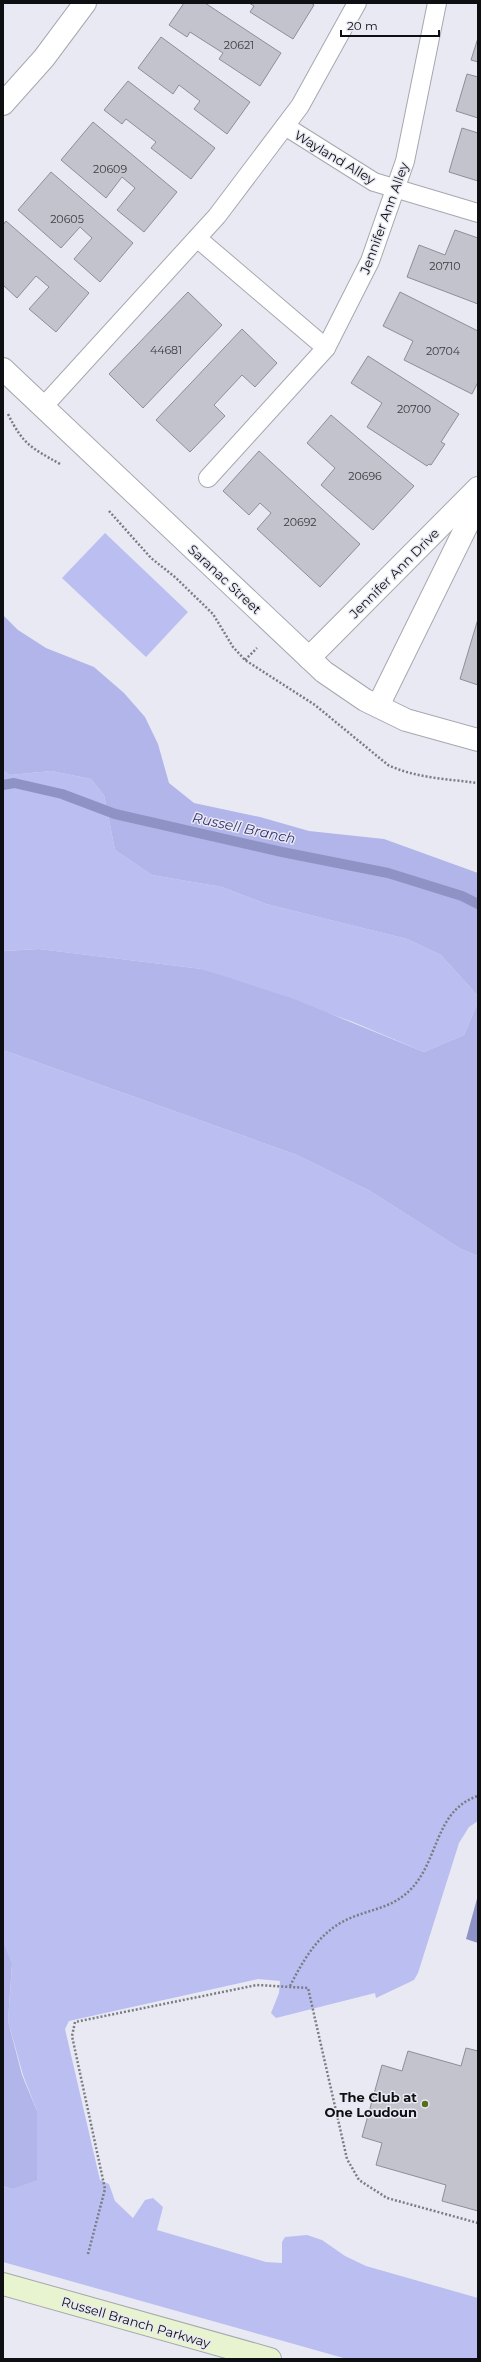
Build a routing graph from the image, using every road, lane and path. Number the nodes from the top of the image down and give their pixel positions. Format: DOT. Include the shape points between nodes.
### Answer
graph roads {
  1 [pos="85,3"];
  2 [pos="358,3"];
  3 [pos="437,3"];
  4 [pos="3,104"];
  5 [pos="285,126"];
  6 [pos="395,190"];
  7 [pos="478,213"];
  8 [pos="197,238"];
  9 [pos="326,348"];
  10 [pos="3,369"];
  11 [pos="43,407"];
  12 [pos="208,478"];
  13 [pos="478,488"];
  14 [pos="478,502"];
  15 [pos="309,658"];
  16 [pos="378,706"];
  17 [pos="478,740"];
  18 [pos="478,1796"];
  19 [pos="290,1986"];
  20 [pos="478,2223"];
  21 [pos="88,2254"];
  22 [pos="3,2284"];
  23 [pos="270,2359"];
  1 -- 4 [label="street" via="44,58"];
  2 -- 5 [label="lane" via="300,106"];
  3 -- 6 [label="lane, Jennifer Ann Alley" via="405,160"];
  5 -- 6 [label="lane, Wayland Alley" via="374,182"];
  5 -- 8 [label="lane" via="217,216"];
  6 -- 7 [label="lane, Wayland Alley"];
  6 -- 9 [label="lane, Jennifer Ann Alley" via="370,261"];
  8 -- 9 [label="lane"];
  8 -- 11 [label="lane"];
  9 -- 12 [label="lane, Jennifer Ann Alley"];
  10 -- 11 [label="street, Saranac Street"];
  11 -- 15 [label="street, Saranac Street"];
  13 -- 15 [label="street, Jennifer Ann Drive"];
  14 -- 16 [label="street, Jennifer Ann Drive"];
  15 -- 16 [label="street, Saranac Street" via="324,672"];
  16 -- 17 [label="street, Saranac Street" via="406,720"];
  18 -- 19 [label="path" via="460,1805 446,1820 425,1870 409,1892 378,1909 343,1922 315,1943"];
  19 -- 20 [label="path" via="308,1988 346,2159 359,2180 387,2198"];
  19 -- 21 [label="path" via="257,1985 75,2022 72,2036 105,2189"];
  22 -- 23 [label="main road, Russell Branch Parkway"];
}
